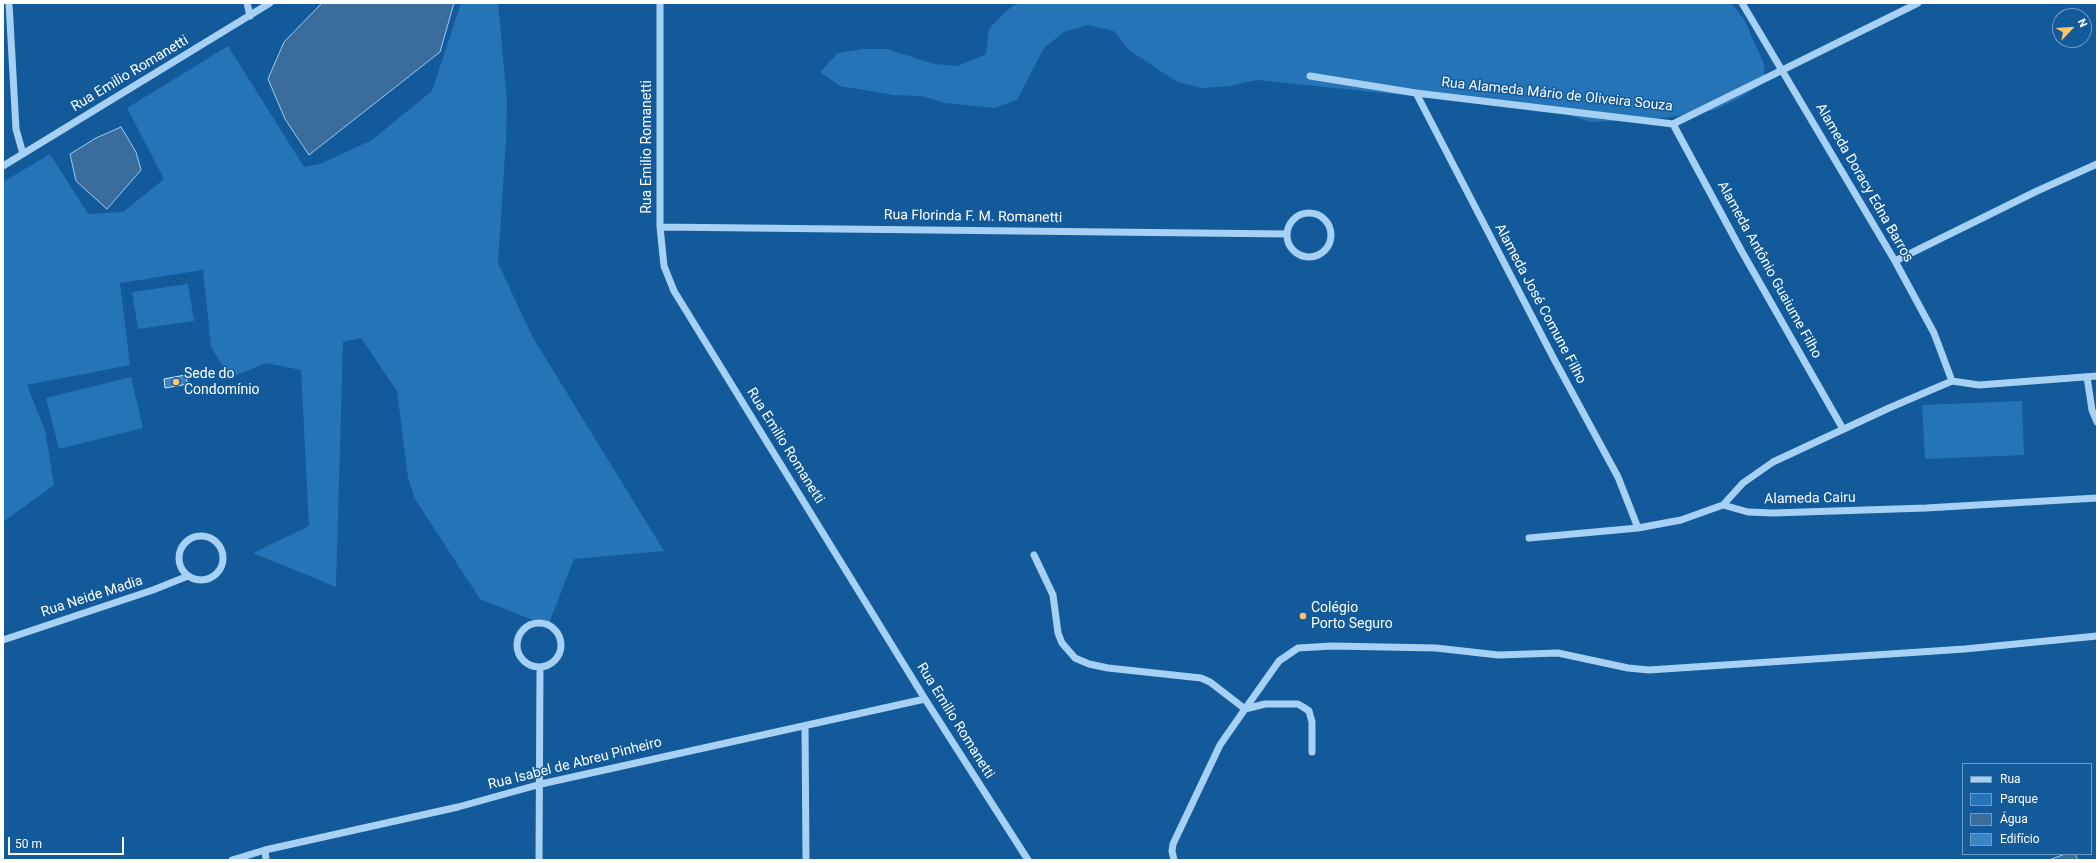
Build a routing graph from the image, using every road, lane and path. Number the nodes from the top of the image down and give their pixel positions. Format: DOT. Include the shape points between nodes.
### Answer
graph roads {
  1 [pos="9,3"];
  2 [pos="247,3"];
  3 [pos="270,3"];
  4 [pos="660,3"];
  5 [pos="1742,3"];
  6 [pos="1918,3"];
  7 [pos="250,16"];
  8 [pos="7,45"];
  9 [pos="1782,70"];
  10 [pos="1310,76"];
  11 [pos="1416,93"];
  12 [pos="1673,124"];
  13 [pos="23,154"];
  14 [pos="2097,164"];
  15 [pos="3,166"];
  16 [pos="660,227"];
  17 [pos="1287,234"];
  18 [pos="1895,261"];
  19 [pos="2097,376"];
  20 [pos="2087,377"];
  21 [pos="1952,381"];
  22 [pos="2097,422"];
  23 [pos="1843,429"];
  24 [pos="2097,498"];
  25 [pos="1723,505"];
  26 [pos="1638,528"];
  27 [pos="1529,538"];
  28 [pos="1034,555"];
  29 [pos="188,576"];
  30 [pos="2097,636"];
  31 [pos="3,640"];
  32 [pos="540,668"];
  33 [pos="925,699"];
  34 [pos="1245,709"];
  35 [pos="805,726"];
  36 [pos="1312,752"];
  37 [pos="541,784"];
  38 [pos="265,850"];
  39 [pos="232,860"];
  40 [pos="266,860"];
  41 [pos="539,860"];
  42 [pos="806,860"];
  43 [pos="1028,860"];
  44 [pos="1174,860"];
  1 -- 8 [label="street"];
  2 -- 7 [label="street"];
  3 -- 7 [label="street, Rua Emilio Romanetti"];
  4 -- 16 [label="street, Rua Emilio Romanetti"];
  5 -- 9 [label="street, Alameda Doracy Edna Barros"];
  6 -- 9 [label="street, Rua Alameda Mário de Oliveira Souza"];
  7 -- 13 [label="street, Rua Emilio Romanetti"];
  8 -- 13 [label="street" via="16,129"];
  9 -- 12 [label="street, Rua Alameda Mário de Oliveira Souza"];
  9 -- 18 [label="street, Alameda Doracy Edna Barros"];
  10 -- 11 [label="street, Rua Alameda Mário de Oliveira Souza"];
  11 -- 12 [label="street, Rua Alameda Mário de Oliveira Souza"];
  11 -- 26 [label="street, Alameda José Comune Filho" via="1618,478"];
  12 -- 23 [label="street, Alameda Antônio Guaiume Filho"];
  13 -- 15 [label="street, Rua Emilio Romanetti"];
  14 -- 18 [label="street"];
  16 -- 17 [label="street, Rua Florinda F. M. Romanetti"];
  16 -- 33 [label="street, Rua Emilio Romanetti" via="664,266 674,291"];
  17 -- 17 [label="street" via="1291,248 1296,253 1310,257 1324,252 1331,240 1330,225 1325,219 1312,213 1298,215 1292,220"];
  18 -- 21 [label="street, Alameda Doracy Edna Barros" via="1934,333"];
  19 -- 20 [label="street"];
  20 -- 21 [label="street" via="1979,385"];
  20 -- 22 [label="street" via="2092,410"];
  21 -- 23 [label="street"];
  23 -- 25 [label="street" via="1772,462 1743,483"];
  24 -- 25 [label="street, Alameda Cairu" via="1773,514 1748,512"];
  25 -- 26 [label="street" via="1681,520"];
  26 -- 27 [label="street"];
  28 -- 34 [label="street" via="1053,595 1058,633 1062,643 1075,658 1108,668 1201,678"];
  29 -- 29 [label="street" via="202,580 210,579 221,570 224,555 218,542 212,538 197,536 184,543 180,564"];
  29 -- 31 [label="street, Rua Neide Madia"];
  30 -- 34 [label="street" via="1649,670 1558,653 1498,655 1436,648 1298,648 1279,661"];
  32 -- 32 [label="street" via="558,657 561,642 555,629 542,623 534,623 522,630 516,644 520,658"];
  32 -- 37 [label="street"];
  33 -- 35 [label="street, Rua Isabel de Abreu Pinheiro"];
  33 -- 43 [label="street, Rua Emilio Romanetti"];
  34 -- 36 [label="street" via="1265,704 1304,706 1311,715"];
  34 -- 44 [label="street" via="1220,745 1173,844"];
  35 -- 37 [label="street, Rua Isabel de Abreu Pinheiro"];
  35 -- 42 [label="street"];
  37 -- 38 [label="street, Rua Isabel de Abreu Pinheiro" via="458,807"];
  37 -- 41 [label="street"];
  38 -- 39 [label="street, Rua Isabel de Abreu Pinheiro"];
  38 -- 40 [label="street"];
}
